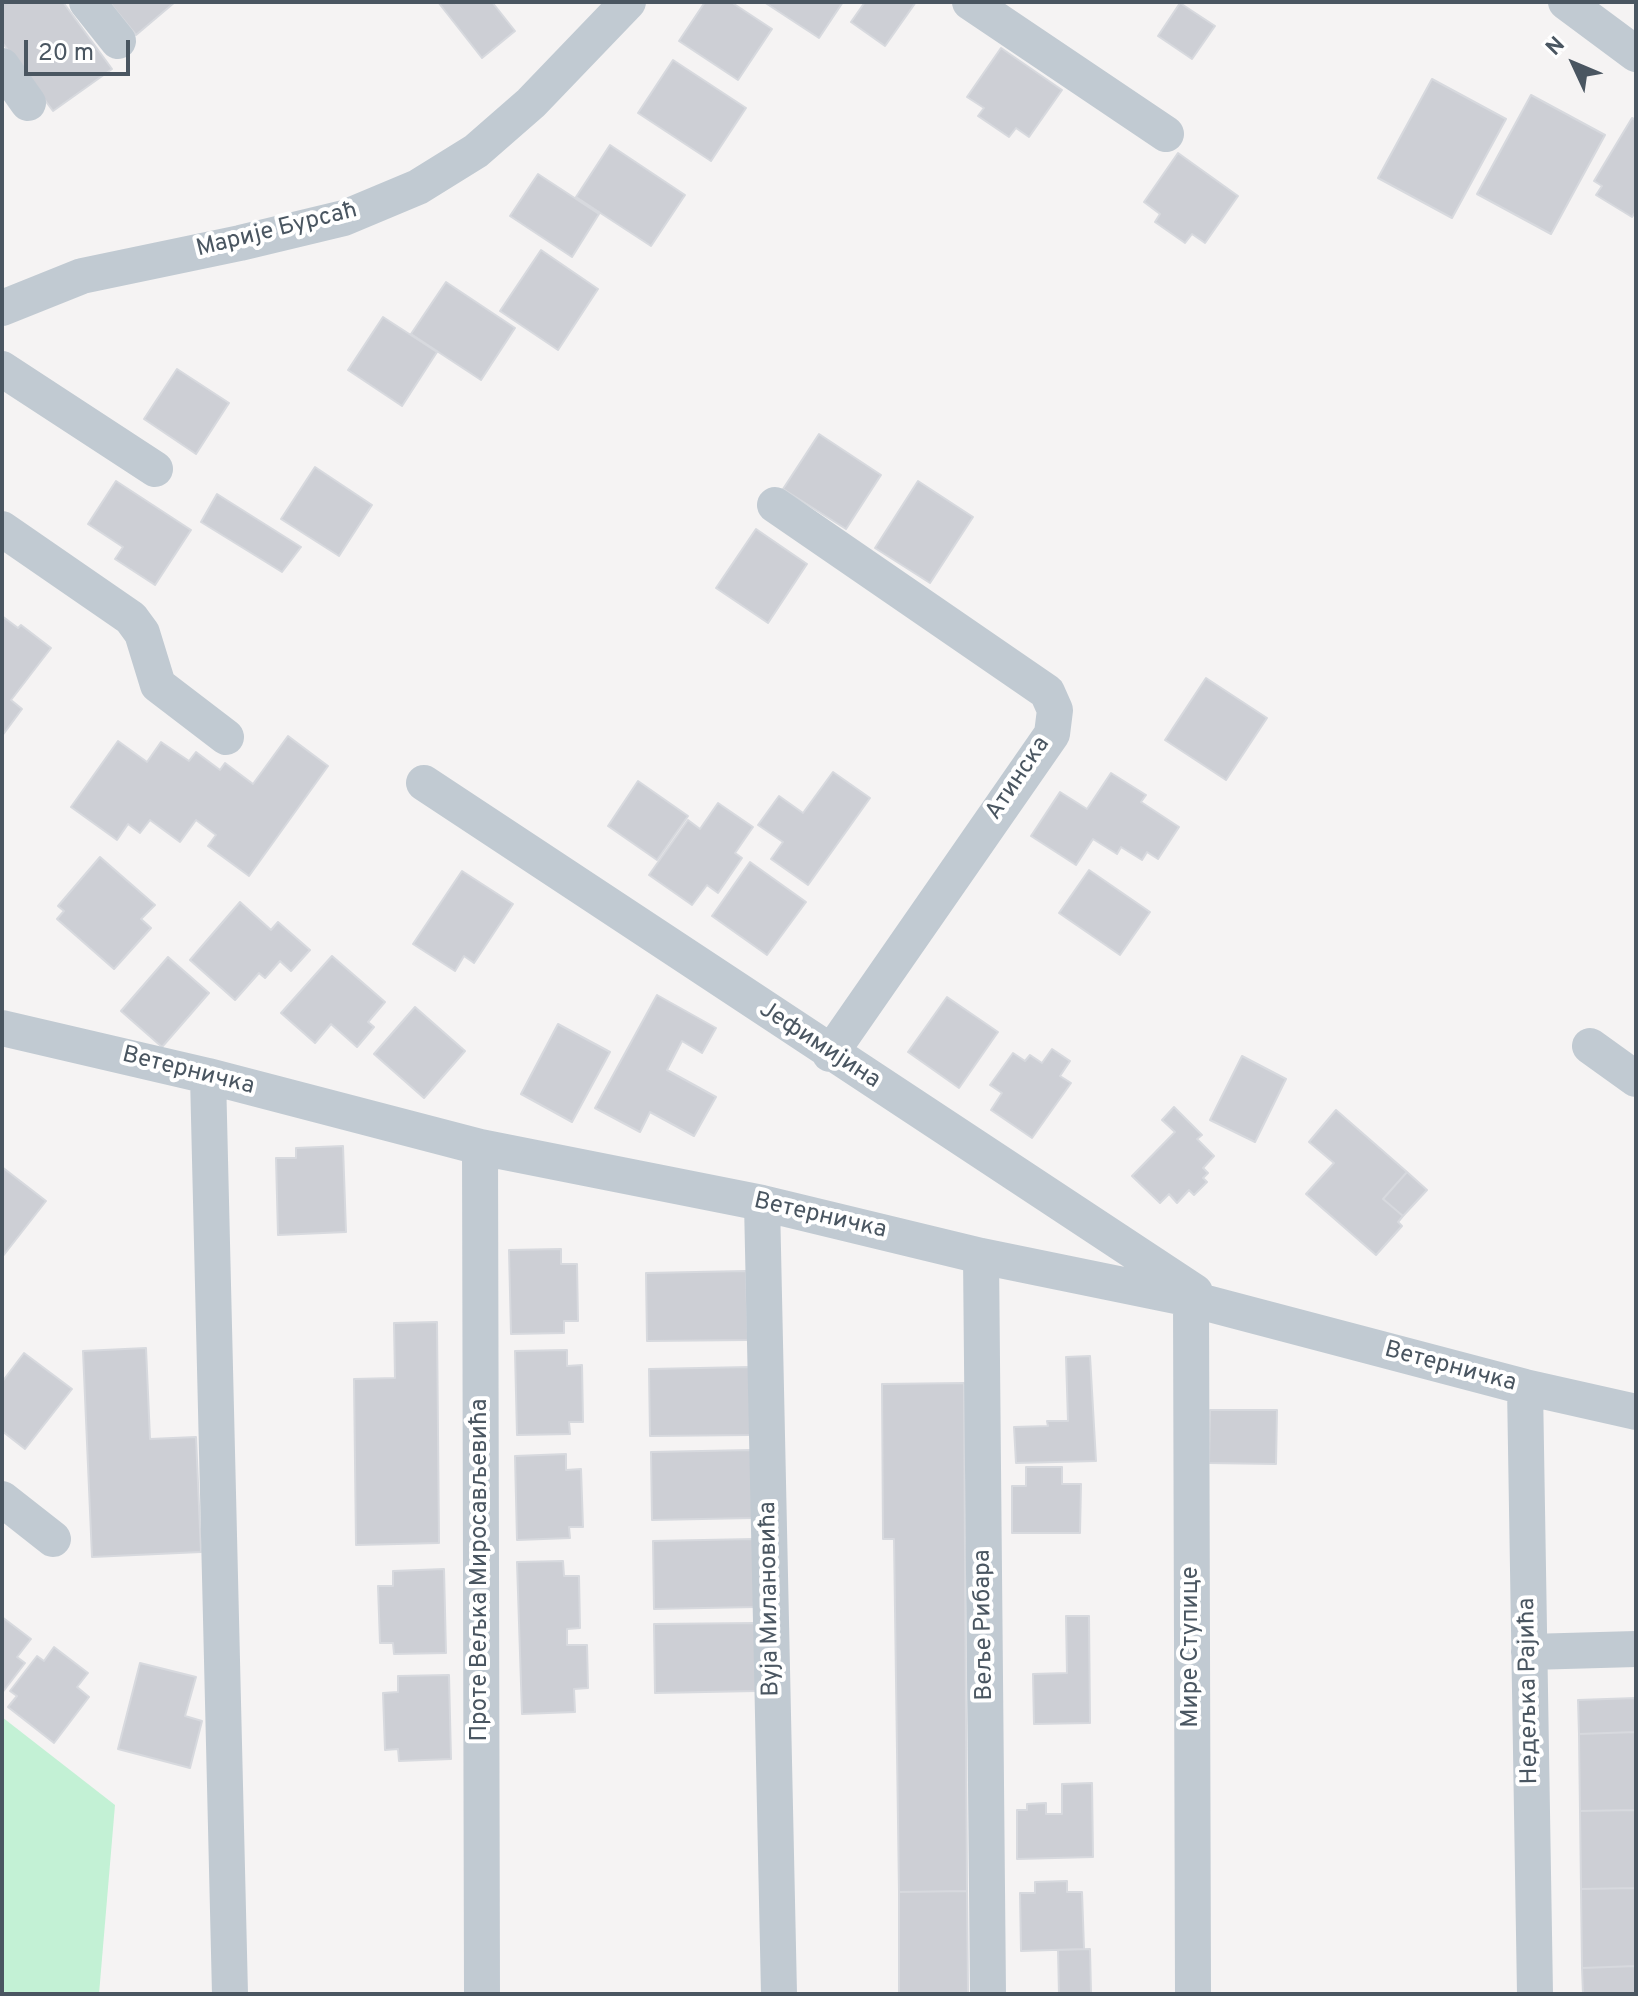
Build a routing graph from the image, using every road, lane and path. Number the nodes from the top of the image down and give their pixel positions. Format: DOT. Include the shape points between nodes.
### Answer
graph roads {
  1 [pos="87,2"];
  2 [pos="628,2"];
  3 [pos="970,2"];
  4 [pos="1566,2"];
  5 [pos="118,41"];
  6 [pos="1636,54"];
  7 [pos="2,66"];
  8 [pos="28,103"];
  9 [pos="1166,134"];
  10 [pos="2,308"];
  11 [pos="2,369"];
  12 [pos="155,469"];
  13 [pos="775,505"];
  14 [pos="2,529"];
  15 [pos="226,737"];
  16 [pos="424,783"];
  17 [pos="6,1038"];
  18 [pos="1590,1046"];
  19 [pos="830,1054"];
  20 [pos="208,1076"];
  21 [pos="1636,1079"];
  22 [pos="480,1147"];
  23 [pos="762,1203"];
  24 [pos="981,1256"];
  25 [pos="1204,1303"];
  26 [pos="1525,1387"];
  27 [pos="1636,1412"];
  28 [pos="2,1499"];
  29 [pos="53,1539"];
  30 [pos="1636,1649"];
  31 [pos="1529,1652"];
  32 [pos="230,1994"];
  33 [pos="482,1994"];
  34 [pos="779,1994"];
  35 [pos="988,1994"];
  36 [pos="1193,1994"];
  37 [pos="1535,1994"];
  1 -- 5 [label="street"];
  2 -- 10 [label="street, Марије Бурсаћ" via="531,103 476,151 418,187 344,218 82,276"];
  3 -- 9 [label="street"];
  4 -- 6 [label="street"];
  7 -- 8 [label="street"];
  11 -- 12 [label="street"];
  13 -- 19 [label="street, Атинска" via="1047,692 1055,710 1052,734"];
  14 -- 15 [label="street" via="131,618 142,633 158,685"];
  16 -- 19 [label="street, Јефимијина"];
  17 -- 20 [label="street, Ветерничка"];
  18 -- 21 [label="street"];
  19 -- 25 [label="street, Јефимијина"];
  20 -- 22 [label="street, Ветерничка"];
  20 -- 32 [label="street"];
  22 -- 23 [label="street, Ветерничка"];
  22 -- 33 [label="street, Проте Вељка Миросављевића"];
  23 -- 24 [label="street, Ветерничка"];
  23 -- 34 [label="street, Вуја Милановића"];
  24 -- 25 [label="street, Ветерничка"];
  24 -- 35 [label="street, Веље Рибара"];
  25 -- 26 [label="street, Ветерничка"];
  25 -- 36 [label="street, Мире Ступице"];
  26 -- 27 [label="street, Ветерничка"];
  26 -- 31 [label="street, Недељка Рајића"];
  28 -- 29 [label="street"];
  30 -- 31 [label="street"];
  31 -- 37 [label="street, Недељка Рајића"];
}
